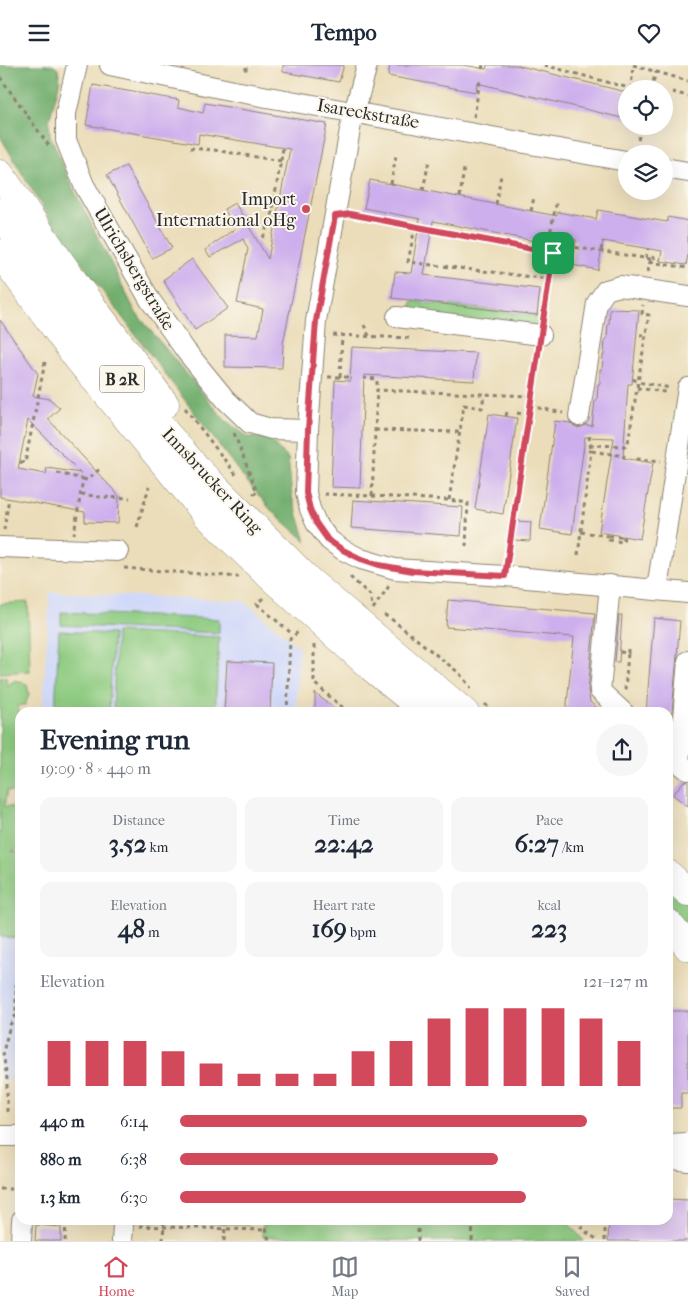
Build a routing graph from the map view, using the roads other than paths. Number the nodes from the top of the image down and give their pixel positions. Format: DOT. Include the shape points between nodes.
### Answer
graph roads {
  1 [pos="77,65"];
  2 [pos="110,65"];
  3 [pos="367,65"];
  4 [pos="354,111"];
  5 [pos="618,160"];
  6 [pos="687,167"];
  7 [pos="673,168"];
  8 [pos="0,174"];
  9 [pos="0,212"];
  10 [pos="0,253"];
  11 [pos="0,283"];
  12 [pos="688,296"];
  13 [pos="397,317"];
  14 [pos="541,335"];
  15 [pos="688,388"];
  16 [pos="579,416"];
  17 [pos="308,430"];
  18 [pos="683,453"];
  19 [pos="248,506"];
  20 [pos="207,515"];
  21 [pos="1,547"];
  22 [pos="118,551"];
  23 [pos="610,585"];
  24 [pos="657,589"];
  25 [pos="688,593"];
  26 [pos="688,661"];
  27 [pos="420,707"];
  28 [pos="458,707"];
  29 [pos="618,707"];
  30 [pos="688,770"];
  31 [pos="673,878"];
  32 [pos="688,892"];
  33 [pos="673,929"];
  34 [pos="688,947"];
  35 [pos="0,1135"];
  36 [pos="15,1136"];
  37 [pos="688,1143"];
  38 [pos="673,1144"];
  39 [pos="673,1159"];
  40 [pos="688,1161"];
  41 [pos="22,1225"];
  42 [pos="21,1241"];
  1 -- 17 [label="street, Ulrichsbergstraße" via="66,113 66,140 84,185 150,301 226,400 250,423 271,429"];
  2 -- 4 [label="street, Isareckstraße" via="234,91"];
  3 -- 4 [label="street"];
  4 -- 5 [label="street, Isareckstraße"];
  4 -- 17 [label="street" via="316,321"];
  6 -- 7 [label="street"];
  8 -- 19 [label="highway" via="77,286 215,471"];
  9 -- 19 [label="highway, Innsbrucker Ring / B 2R" via="73,318 141,403 200,472"];
  10 -- 20 [label="highway, Innsbrucker Ring / B 2R" via="78,359"];
  11 -- 20 [label="highway" via="87,399 155,475"];
  12 -- 16 [label="street" via="620,286 606,290 597,303"];
  13 -- 14 [label="street"];
  15 -- 18 [label="street"];
  17 -- 23 [label="street" via="306,493 310,509 328,540 343,550 395,569"];
  18 -- 24 [label="street"];
  19 -- 28 [label="highway, Innsbrucker Ring / B 2R" via="309,581"];
  20 -- 27 [label="highway, Innsbrucker Ring / B 2R" via="371,667"];
  21 -- 22 [label="street"];
  23 -- 24 [label="street"];
  23 -- 29 [label="street" via="600,691"];
  24 -- 25 [label="street"];
  26 -- 30 [label="street" via="679,763"];
  31 -- 32 [label="highway"];
  33 -- 34 [label="highway"];
  35 -- 36 [label="street"];
  37 -- 38 [label="street"];
  39 -- 40 [label="street"];
  41 -- 42 [label="street"];
}
